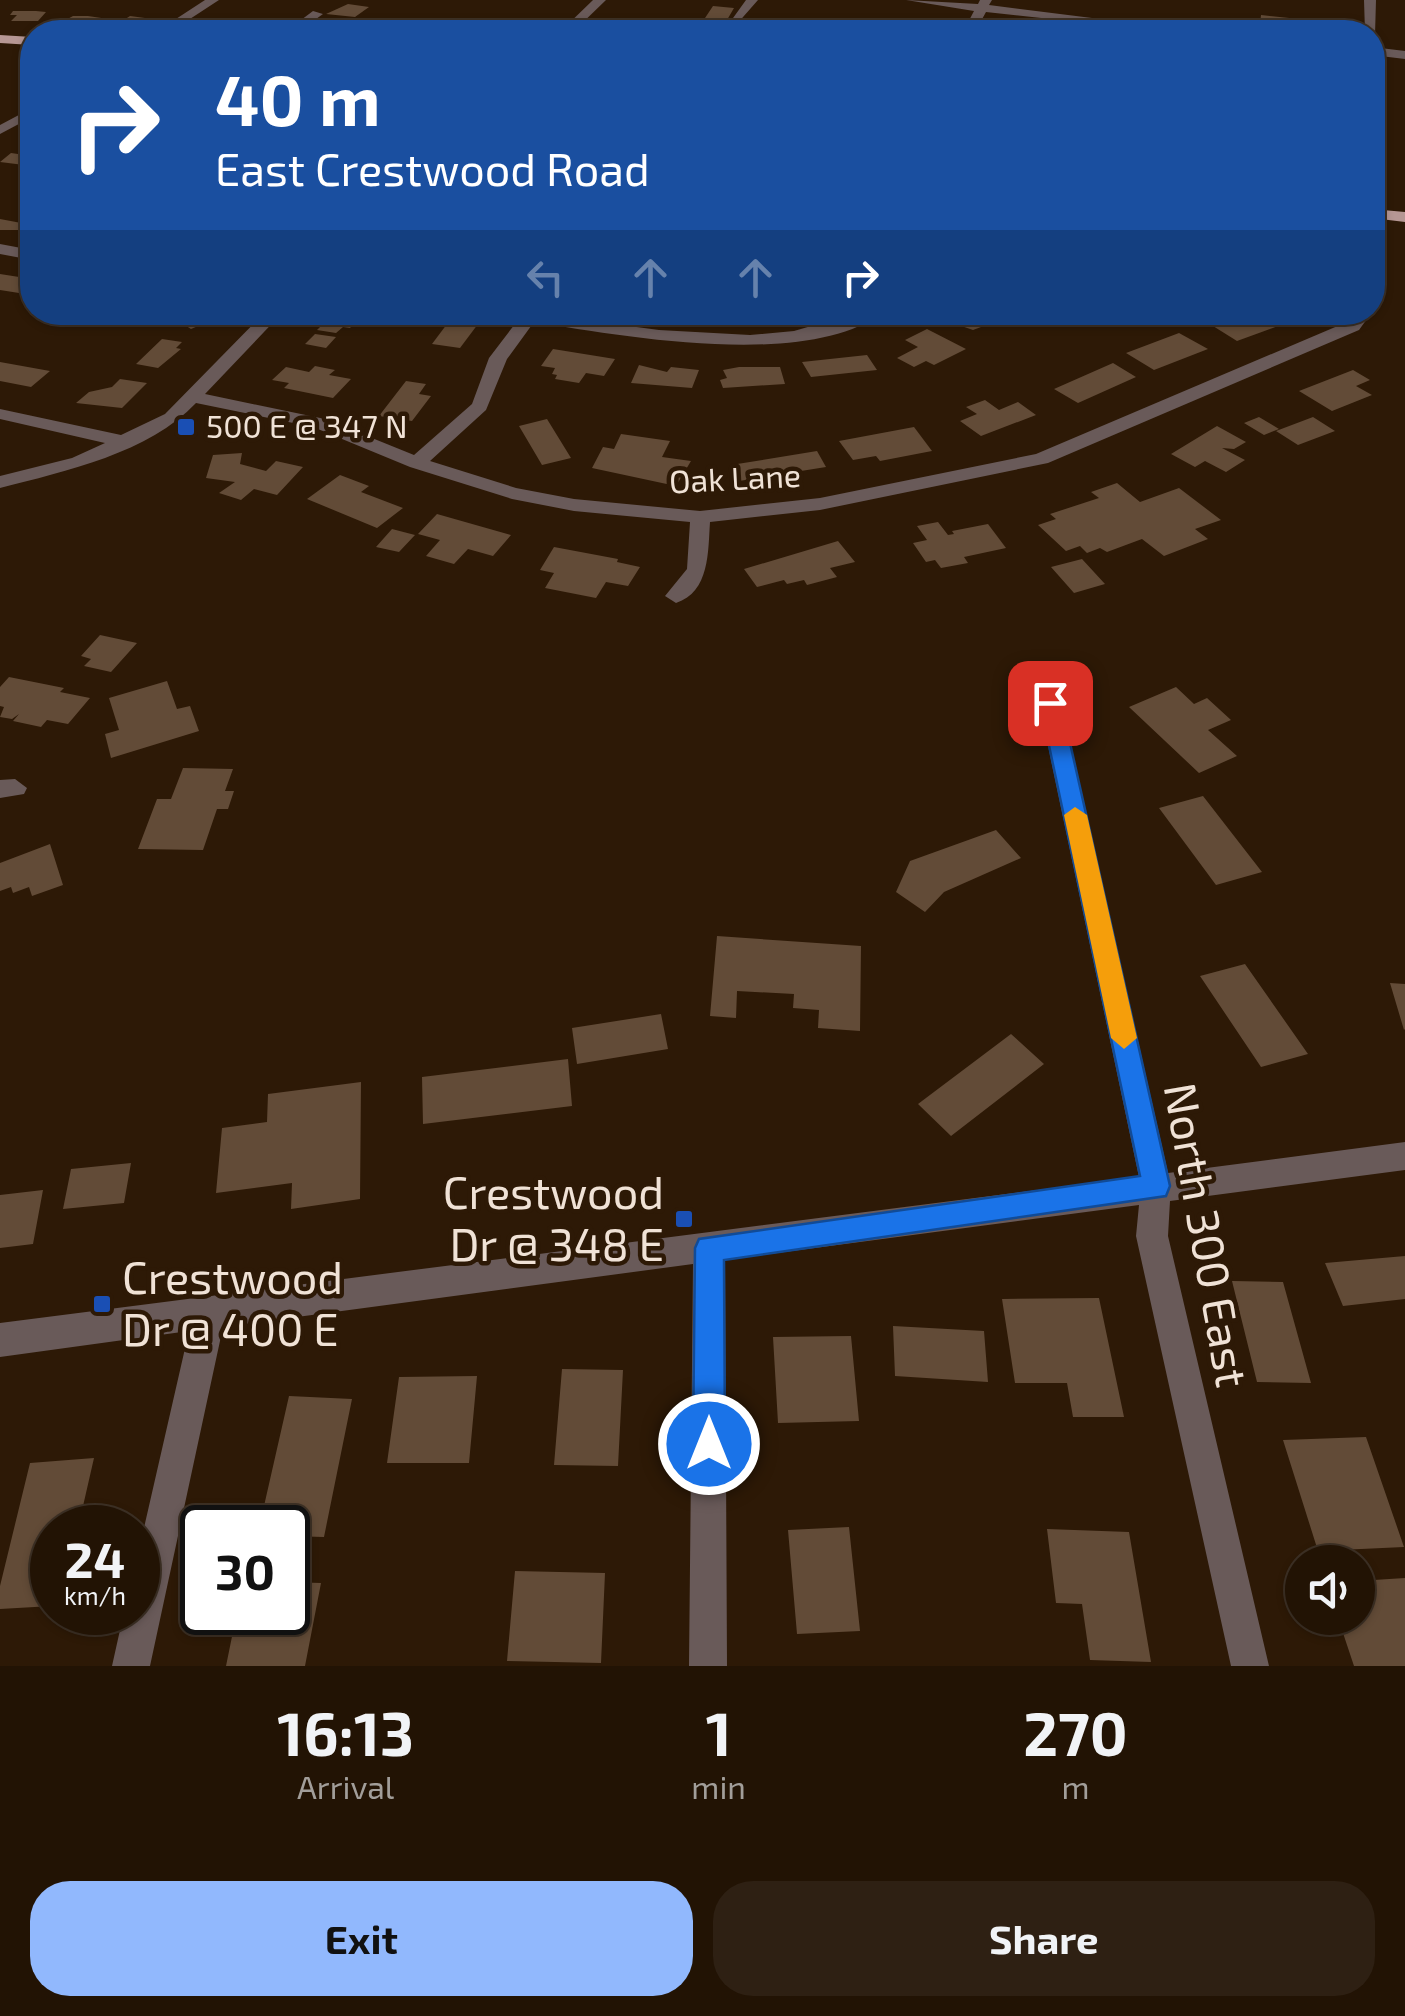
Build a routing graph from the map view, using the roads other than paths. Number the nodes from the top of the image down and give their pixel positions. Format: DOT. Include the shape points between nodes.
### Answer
graph roads {
  1 [pos="213,0"];
  2 [pos="600,0"];
  3 [pos="752,0"];
  4 [pos="912,0"];
  5 [pos="984,4"];
  6 [pos="316,14"];
  7 [pos="181,20"];
  8 [pos="308,20"];
  9 [pos="579,20"];
  10 [pos="734,20"];
  11 [pos="1106,20"];
  12 [pos="262,325"];
  13 [pos="523,325"];
  14 [pos="594,325"];
  15 [pos="850,325"];
  16 [pos="1354,325"];
  17 [pos="192,397"];
  18 [pos="0,414"];
  19 [pos="127,442"];
  20 [pos="417,462"];
  21 [pos="0,482"];
  22 [pos="700,518"];
  23 [pos="676,596"];
  24 [pos="1050,703"];
  25 [pos="1405,1156"];
  26 [pos="1156,1186"];
  27 [pos="709,1248"];
  28 [pos="208,1314"];
  29 [pos="0,1340"];
  30 [pos="131,1666"];
  31 [pos="708,1666"];
  32 [pos="1250,1666"];
  1 -- 7 [label="street"];
  2 -- 9 [label="street"];
  3 -- 10 [label="street"];
  4 -- 5 [label="street"];
  5 -- 11 [label="street"];
  6 -- 8 [label="street"];
  12 -- 17 [label="street"];
  13 -- 20 [label="street" via="498,358 480,406"];
  14 -- 15 [label="street" via="738,340"];
  16 -- 22 [label="street, Oak Lane" via="1041,459 820,504"];
  17 -- 19 [label="street" via="172,418"];
  17 -- 20 [label="street, Oak Lane" via="318,424"];
  18 -- 19 [label="street"];
  19 -- 21 [label="street"];
  20 -- 22 [label="street, Oak Lane" via="512,493"];
  22 -- 23 [label="street" via="697,570"];
  24 -- 26 [label="street, North 300 East"];
  25 -- 26 [label="street"];
  26 -- 27 [label="street"];
  26 -- 32 [label="street, North 300 East" via="1152,1236"];
  27 -- 28 [label="street"];
  27 -- 31 [label="street"];
  28 -- 29 [label="street"];
  28 -- 30 [label="street"];
}
